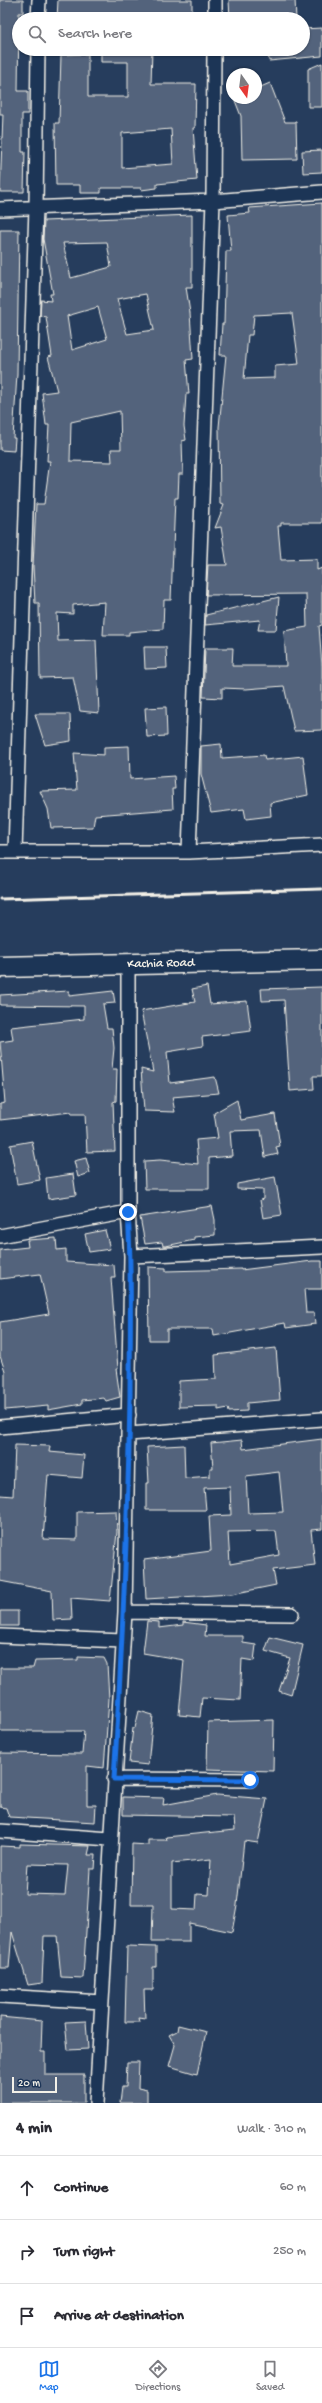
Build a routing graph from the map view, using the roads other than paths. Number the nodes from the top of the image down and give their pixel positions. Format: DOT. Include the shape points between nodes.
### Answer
graph roads {
  1 [pos="39,0"];
  2 [pos="215,0"];
  3 [pos="38,12"];
  4 [pos="215,12"];
  5 [pos="38,56"];
  6 [pos="214,56"];
  7 [pos="322,192"];
  8 [pos="213,200"];
  9 [pos="36,208"];
  10 [pos="0,209"];
  11 [pos="322,845"];
  12 [pos="15,851"];
  13 [pos="0,852"];
  14 [pos="189,852"];
  15 [pos="322,960"];
  16 [pos="128,963"];
  17 [pos="0,967"];
  18 [pos="128,1212"];
  19 [pos="0,1236"];
  20 [pos="322,1247"];
  21 [pos="131,1256"];
  22 [pos="129,1415"];
  23 [pos="322,1419"];
  24 [pos="0,1427"];
  25 [pos="129,1434"];
  26 [pos="125,1612"];
  27 [pos="292,1614"];
  28 [pos="0,1636"];
  29 [pos="123,1641"];
  30 [pos="114,1779"];
  31 [pos="250,1780"];
  32 [pos="0,1831"];
  33 [pos="110,1839"];
  34 [pos="0,1996"];
  35 [pos="102,2002"];
  36 [pos="96,2103"];
  1 -- 3 [label="street"];
  2 -- 4 [label="street"];
  5 -- 9 [label="street"];
  6 -- 8 [label="street"];
  7 -- 8 [label="street"];
  8 -- 9 [label="street"];
  8 -- 14 [label="street"];
  9 -- 10 [label="street"];
  9 -- 12 [label="street"];
  11 -- 14 [label="street"];
  12 -- 13 [label="street"];
  12 -- 14 [label="street"];
  15 -- 16 [label="main road, Kachia Road"];
  16 -- 17 [label="main road, Kachia Road"];
  16 -- 18 [label="street"];
  18 -- 19 [label="street"];
  18 -- 21 [label="street"];
  20 -- 21 [label="street"];
  21 -- 22 [label="street"];
  22 -- 24 [label="street"];
  22 -- 25 [label="street"];
  23 -- 25 [label="street"];
  25 -- 26 [label="street"];
  26 -- 27 [label="street"];
  26 -- 29 [label="street"];
  28 -- 29 [label="street"];
  29 -- 30 [label="street"];
  30 -- 31 [label="street"];
  30 -- 33 [label="street"];
  32 -- 33 [label="street"];
  33 -- 35 [label="street"];
  34 -- 35 [label="street"];
  35 -- 36 [label="street"];
}
